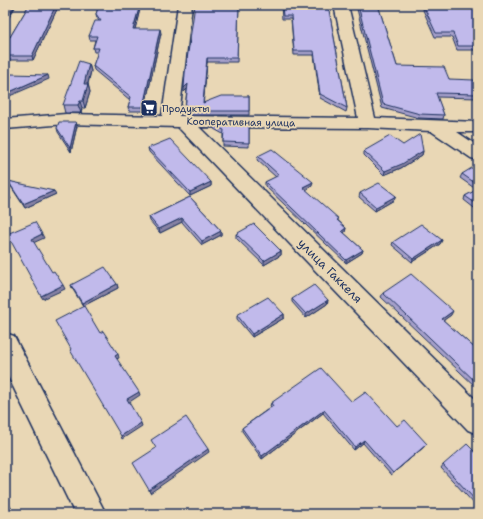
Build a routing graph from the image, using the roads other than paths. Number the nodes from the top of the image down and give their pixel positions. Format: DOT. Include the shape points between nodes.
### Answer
graph roads {
  1 [pos="24,5"];
  2 [pos="185,5"];
  3 [pos="341,5"];
  4 [pos="5,36"];
  5 [pos="176,122"];
  6 [pos="368,123"];
  7 [pos="5,124"];
  8 [pos="436,126"];
  9 [pos="478,127"];
  10 [pos="478,154"];
  11 [pos="5,344"];
  12 [pos="478,421"];
  13 [pos="91,514"];
  1 -- 4 [label="street"];
  2 -- 5 [label="street"];
  3 -- 6 [label="street"];
  5 -- 6 [label="street, Кооперативная улица"];
  5 -- 7 [label="street, Кооперативная улица" via="66,120"];
  5 -- 12 [label="street, улица Гаккеля"];
  6 -- 8 [label="street, Кооперативная улица"];
  8 -- 9 [label="street, Кооперативная улица"];
  8 -- 10 [label="street"];
  11 -- 13 [label="street"];
}
